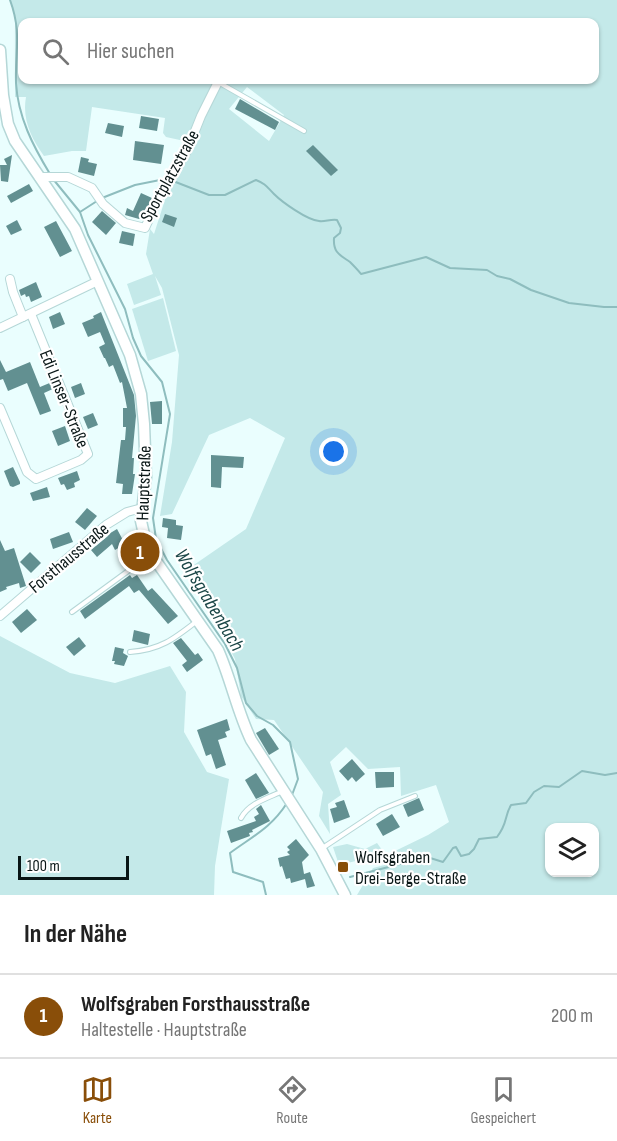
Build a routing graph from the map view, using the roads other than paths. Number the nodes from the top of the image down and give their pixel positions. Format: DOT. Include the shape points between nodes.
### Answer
graph roads {
  1 [pos="0,50"];
  2 [pos="217,84"];
  3 [pos="223,84"];
  4 [pos="304,131"];
  5 [pos="43,177"];
  6 [pos="10,279"];
  7 [pos="98,281"];
  8 [pos="27,316"];
  9 [pos="0,328"];
  10 [pos="0,408"];
  11 [pos="142,508"];
  12 [pos="150,554"];
  13 [pos="72,612"];
  14 [pos="0,616"];
  15 [pos="197,620"];
  16 [pos="130,652"];
  17 [pos="415,796"];
  18 [pos="288,797"];
  19 [pos="242,818"];
  20 [pos="321,849"];
  21 [pos="344,895"];
  1 -- 5 [label="main road, Hauptstraße" via="8,124 15,141"];
  2 -- 5 [label="street, Sportplatzstraße" via="188,151 164,186 145,228 125,223 92,188 60,175"];
  3 -- 4 [label="lane"];
  5 -- 7 [label="main road, Hauptstraße" via="75,229"];
  6 -- 8 [label="street, Edi Linser-Straße"];
  7 -- 8 [label="street"];
  7 -- 11 [label="main road, Hauptstraße" via="126,346 141,394 146,453"];
  8 -- 9 [label="street"];
  8 -- 10 [label="street, Edi Linser-Straße" via="88,454 36,479 27,472"];
  11 -- 12 [label="main road, Hauptstraße" via="143,533"];
  11 -- 14 [label="street, Forsthausstraße" via="106,525"];
  12 -- 13 [label="lane"];
  12 -- 15 [label="main road, Hauptstraße"];
  15 -- 16 [label="lane" via="157,648"];
  15 -- 18 [label="main road, Hauptstraße" via="222,659 251,740"];
  17 -- 20 [label="lane" via="380,810"];
  18 -- 19 [label="lane" via="252,806"];
  18 -- 20 [label="main road, Hauptstraße"];
  20 -- 21 [label="main road, Hauptstraße"];
}
